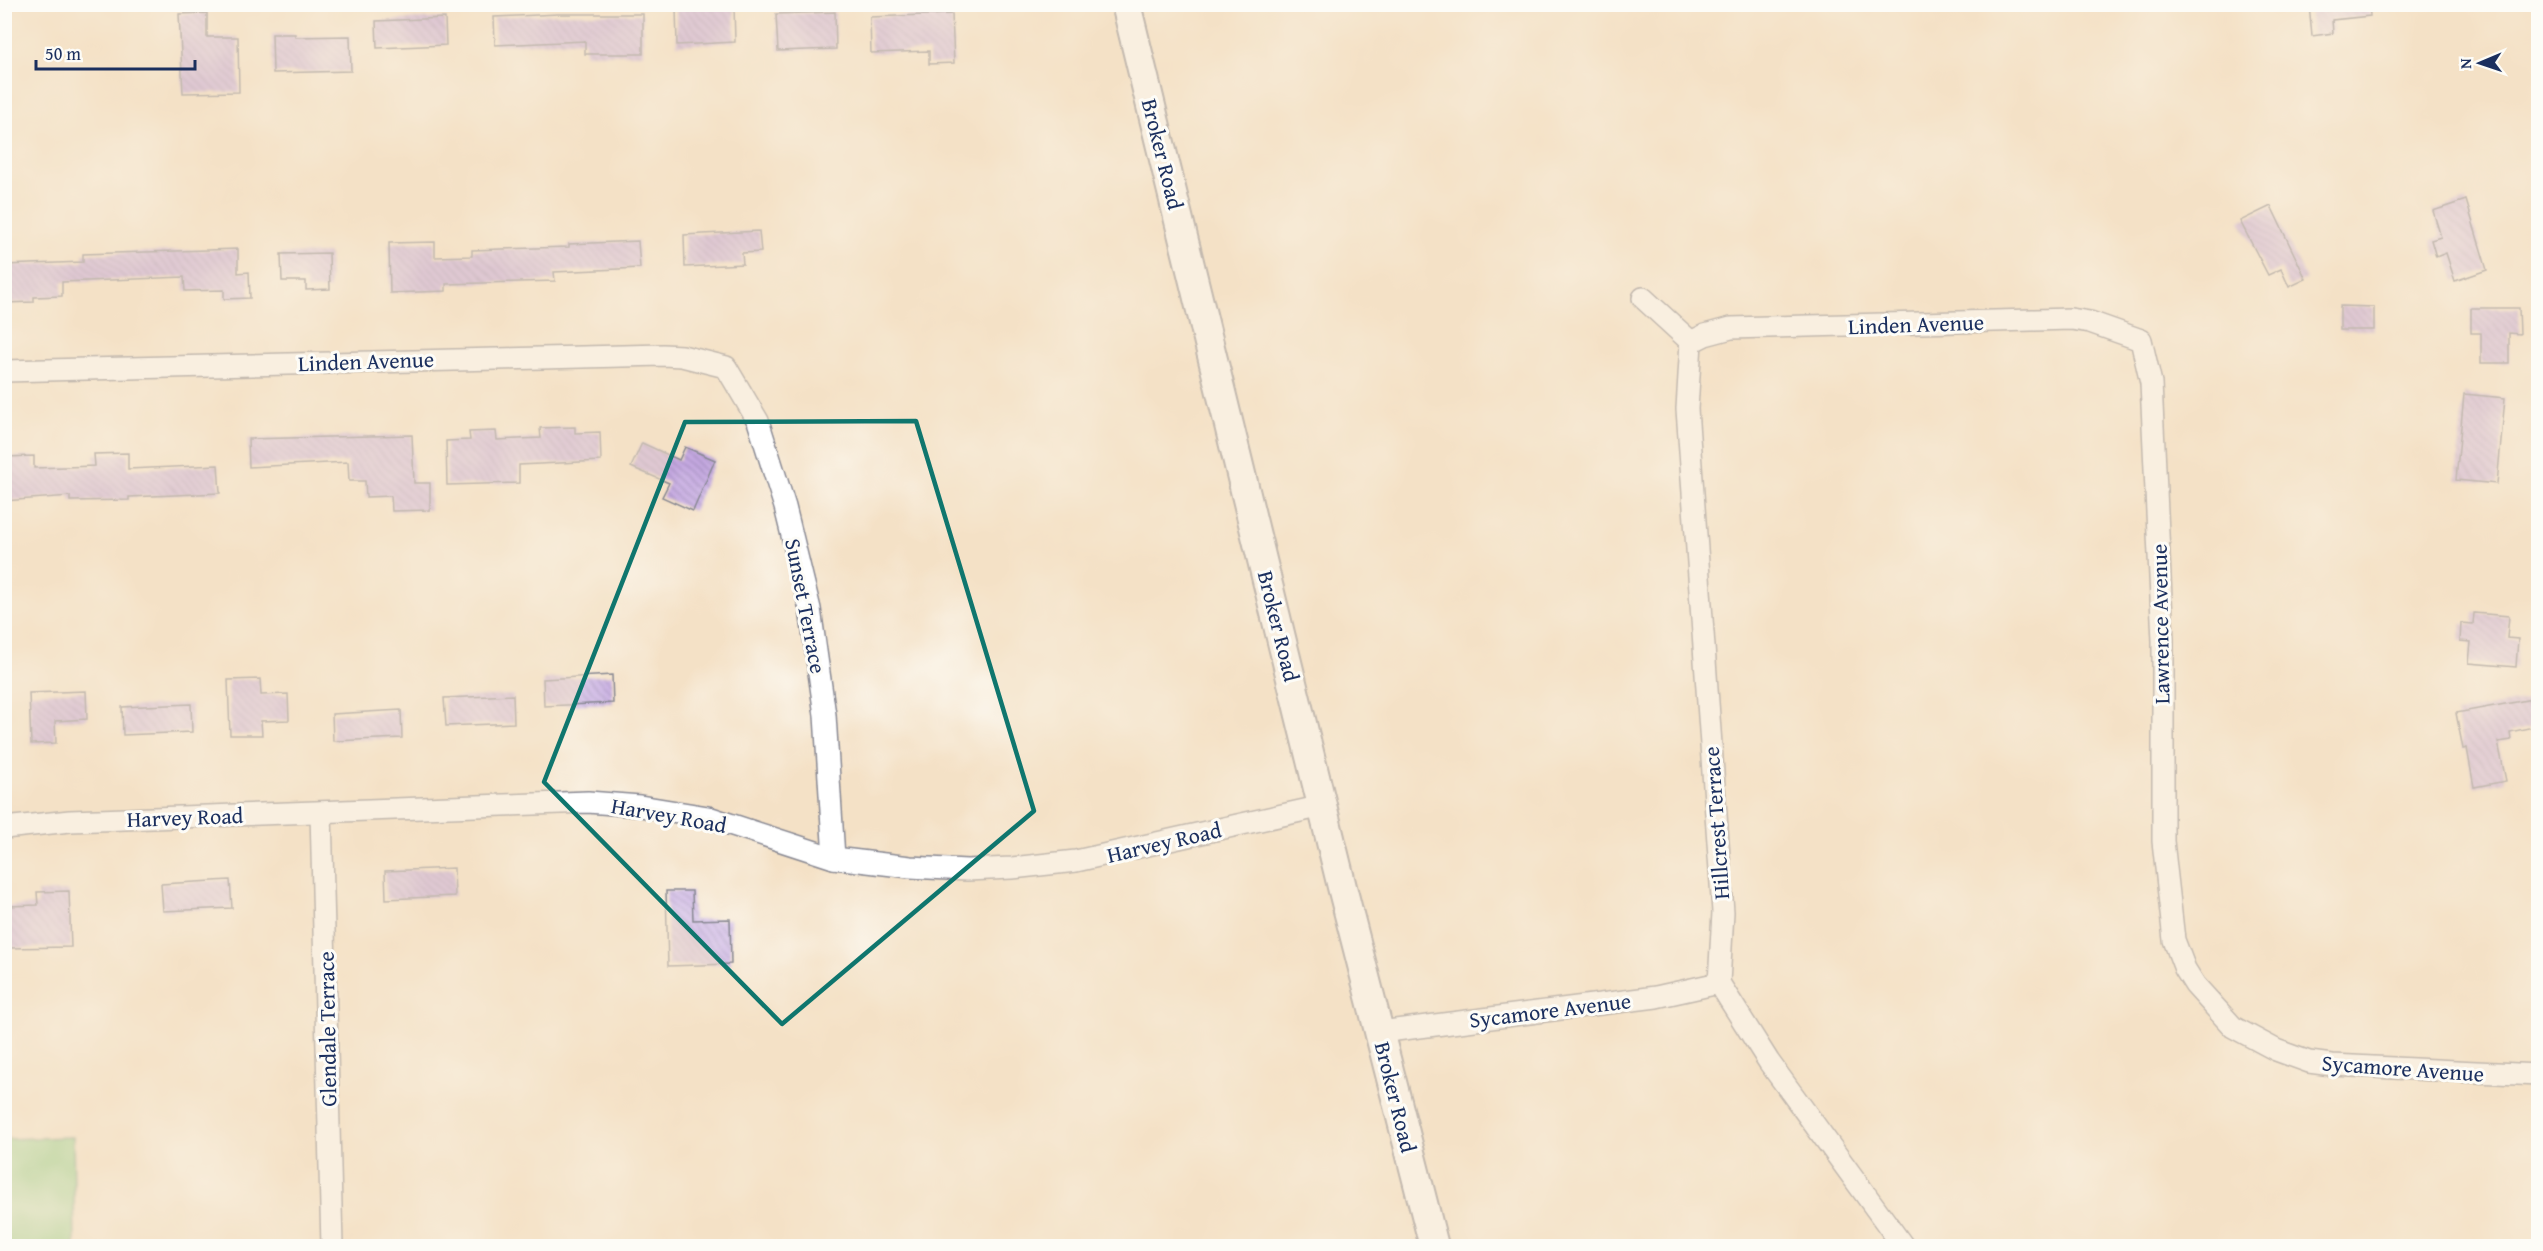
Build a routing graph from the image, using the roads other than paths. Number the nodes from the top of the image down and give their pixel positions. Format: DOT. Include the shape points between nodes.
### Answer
graph roads {
  1 [pos="1126,4"];
  2 [pos="1642,298"];
  3 [pos="2141,340"];
  4 [pos="1690,342"];
  5 [pos="726,367"];
  6 [pos="4,371"];
  7 [pos="1323,806"];
  8 [pos="321,813"];
  9 [pos="4,828"];
  10 [pos="834,858"];
  11 [pos="2169,909"];
  12 [pos="1719,983"];
  13 [pos="1380,1032"];
  14 [pos="2538,1075"];
  15 [pos="332,1246"];
  16 [pos="1434,1246"];
  17 [pos="1903,1246"];
  1 -- 7 [label="street, Broker Road"];
  2 -- 4 [label="street"];
  3 -- 4 [label="street, Linden Avenue" via="2090,321 2071,319 1731,328"];
  3 -- 11 [label="street, Lawrence Avenue" via="2151,383 2163,641 2164,862"];
  4 -- 12 [label="street, Hillcrest Terrace" via="1687,409 1723,912"];
  5 -- 6 [label="street, Linden Avenue" via="663,355"];
  5 -- 10 [label="street, Sunset Terrace" via="758,421 785,507 810,609 825,715"];
  7 -- 10 [label="street, Harvey Road" via="1066,862 967,870"];
  7 -- 13 [label="street, Broker Road"];
  8 -- 9 [label="street, Harvey Road" via="70,821"];
  8 -- 10 [label="street, Harvey Road" via="588,802 640,806 708,817"];
  8 -- 15 [label="street, Glendale Terrace"];
  11 -- 14 [label="street, Sycamore Avenue" via="2174,940 2195,985 2233,1027 2276,1050 2309,1062 2332,1065"];
  12 -- 13 [label="street, Sycamore Avenue" via="1656,997"];
  12 -- 17 [label="street" via="1769,1062"];
  13 -- 16 [label="street, Broker Road"];
}
